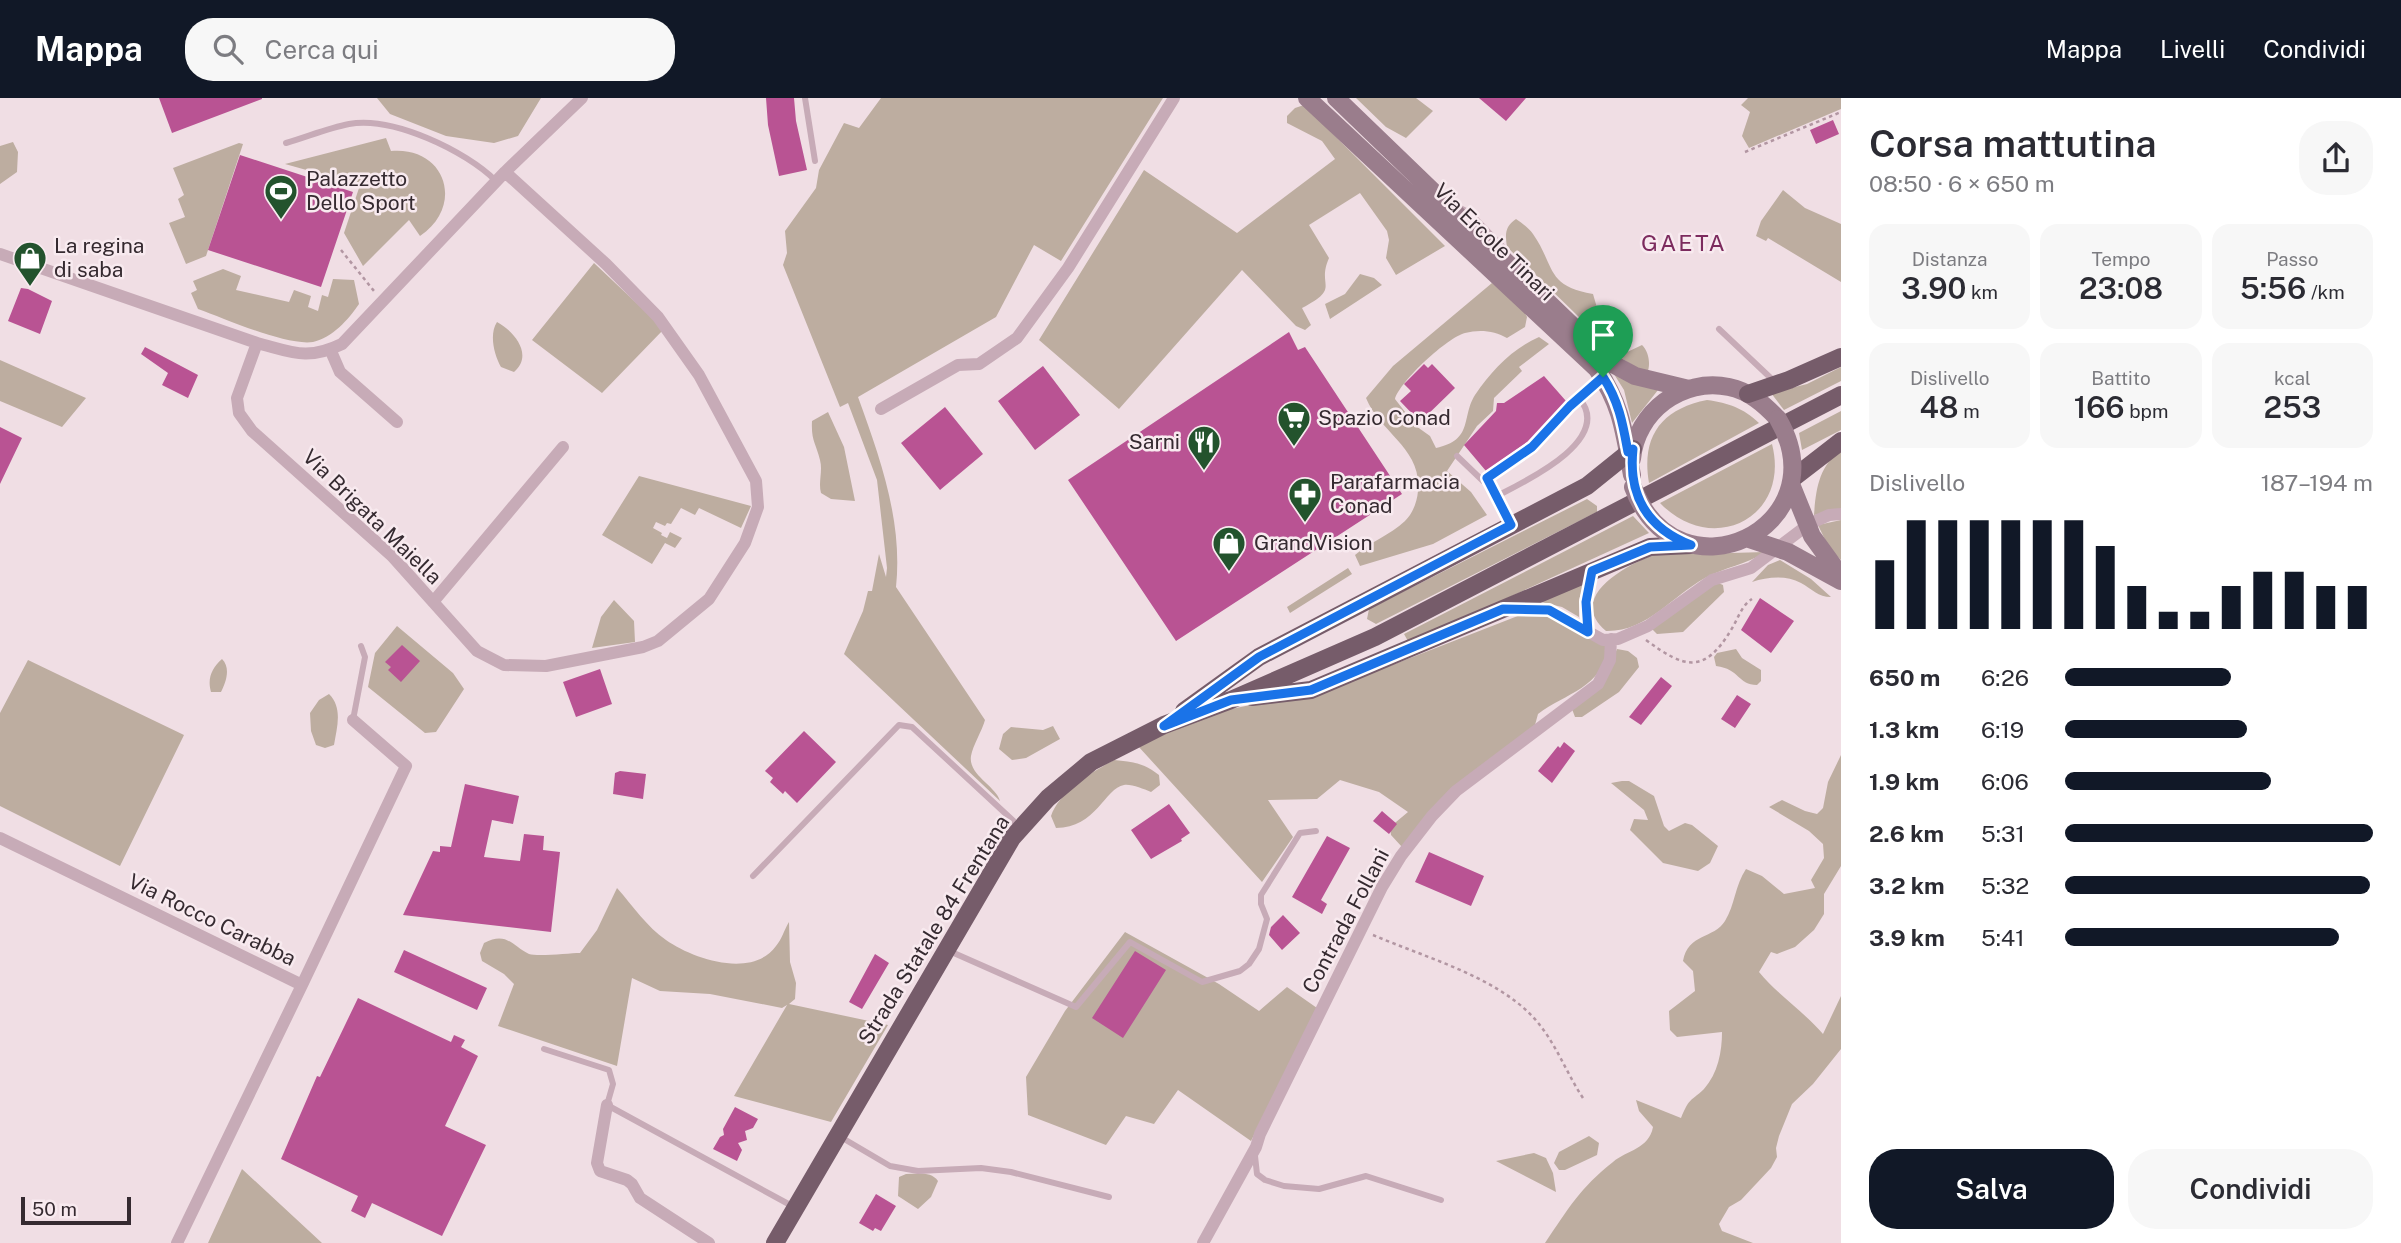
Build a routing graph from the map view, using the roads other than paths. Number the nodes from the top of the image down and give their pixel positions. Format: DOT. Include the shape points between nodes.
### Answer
graph roads {
  1 [pos="582,98"];
  2 [pos="805,98"];
  3 [pos="1174,98"];
  4 [pos="1307,98"];
  5 [pos="1336,98"];
  6 [pos="286,143"];
  7 [pos="815,160"];
  8 [pos="500,177"];
  9 [pos="0,254"];
  10 [pos="1719,329"];
  11 [pos="257,343"];
  12 [pos="330,349"];
  13 [pos="1841,357"];
  14 [pos="1603,377"];
  15 [pos="1777,384"];
  16 [pos="1689,389"];
  17 [pos="1748,394"];
  18 [pos="1841,395"];
  19 [pos="1579,398"];
  20 [pos="881,410"];
  21 [pos="397,422"];
  22 [pos="1841,441"];
  23 [pos="563,447"];
  24 [pos="1630,450"];
  25 [pos="1457,456"];
  26 [pos="1487,478"];
  27 [pos="1792,482"];
  28 [pos="1496,497"];
  29 [pos="1841,514"];
  30 [pos="1511,525"];
  31 [pos="1749,539"];
  32 [pos="1691,545"];
  33 [pos="1592,571"];
  34 [pos="1841,576"];
  35 [pos="1841,582"];
  36 [pos="433,602"];
  37 [pos="1503,609"];
  38 [pos="1588,632"];
  39 [pos="1611,639"];
  40 [pos="361,646"];
  41 [pos="1231,700"];
  42 [pos="353,720"];
  43 [pos="1164,726"];
  44 [pos="1021,828"];
  45 [pos="1316,831"];
  46 [pos="0,838"];
  47 [pos="753,876"];
  48 [pos="945,950"];
  49 [pos="302,985"];
  50 [pos="544,1049"];
  51 [pos="607,1105"];
  52 [pos="837,1135"];
  53 [pos="1256,1147"];
  54 [pos="1109,1197"];
  55 [pos="1441,1200"];
  56 [pos="796,1208"];
  57 [pos="177,1243"];
  58 [pos="709,1243"];
  59 [pos="775,1243"];
  60 [pos="1203,1243"];
  1 -- 8 [label="street"];
  2 -- 7 [label="lane"];
  3 -- 20 [label="street" via="1068,268 1017,338 979,364 958,365"];
  4 -- 14 [label="street, Via Ercole Tinari"];
  5 -- 16 [label="street, Via Ercole Tinari" via="1611,363 1635,376"];
  6 -- 8 [label="lane" via="350,124 391,127"];
  8 -- 12 [label="street" via="342,344"];
  8 -- 36 [label="street, Via Brigata Maiella" via="606,264 658,317 730,430 756,481 758,507 745,543 709,599 658,641 643,647 546,666 504,665 477,651"];
  9 -- 11 [label="street"];
  10 -- 15 [label="lane"];
  11 -- 12 [label="street" via="296,354"];
  11 -- 36 [label="street, Via Brigata Maiella" via="237,398 239,413 392,556"];
  12 -- 21 [label="street" via="340,372"];
  13 -- 15 [label="main road"];
  14 -- 19 [label="lane"];
  14 -- 24 [label="street, Via Ercole Tinari" via="1622,416"];
  15 -- 17 [label="main road"];
  16 -- 17 [label="street, Via Ercole Tinari" via="1709,385"];
  16 -- 24 [label="street, Via Ercole Tinari" via="1669,397 1653,411"];
  17 -- 27 [label="street, Via Ercole Tinari, bridge" via="1778,419 1791,447"];
  18 -- 41 [label="main road, Strada Statale 84 Frentana" via="1375,636"];
  19 -- 26 [label="lane" via="1532,447"];
  19 -- 28 [label="lane" via="1585,404 1586,421 1575,446"];
  22 -- 27 [label="main road"];
  23 -- 36 [label="street"];
  24 -- 30 [label="main road" via="1587,486"];
  24 -- 32 [label="street, Via Ercole Tinari, bridge" via="1639,503 1661,529"];
  25 -- 26 [label="lane" via="1479,480"];
  26 -- 28 [label="lane"];
  27 -- 31 [label="street, Via Ercole Tinari, bridge" via="1778,514"];
  27 -- 34 [label="street, bridge" via="1812,536"];
  28 -- 30 [label="lane"];
  29 -- 39 [label="street" via="1809,524 1751,568 1712,580 1648,626"];
  30 -- 43 [label="main road" via="1259,657"];
  31 -- 32 [label="street, Via Ercole Tinari, bridge" via="1721,547"];
  31 -- 35 [label="street, bridge" via="1788,552"];
  32 -- 33 [label="main road" via="1650,547"];
  33 -- 37 [label="main road"];
  33 -- 38 [label="street" via="1586,602"];
  37 -- 38 [label="street" via="1549,610"];
  37 -- 41 [label="main road" via="1311,690"];
  38 -- 39 [label="street" via="1602,640"];
  39 -- 53 [label="street, Contrada Follani" via="1610,660 1598,684 1456,791 1401,856 1360,930"];
  40 -- 42 [label="lane" via="365,657"];
  41 -- 43 [label="main road, Strada Statale 84 Frentana"];
  42 -- 49 [label="street" via="406,766"];
  43 -- 44 [label="main road, Strada Statale 84 Frentana" via="1091,762"];
  44 -- 47 [label="lane" via="912,727 899,725"];
  44 -- 48 [label="main road, Strada Statale 84 Frentana"];
  45 -- 48 [label="lane" via="1300,833 1264,889 1261,904 1267,919 1259,949 1240,971 1202,982 1130,942 1076,1007"];
  46 -- 49 [label="street, Via Rocco Carabba"];
  48 -- 52 [label="main road, Strada Statale 84 Frentana"];
  49 -- 57 [label="street, Via Rocco Carabba"];
  50 -- 51 [label="lane" via="609,1070 613,1084"];
  51 -- 56 [label="lane"];
  51 -- 58 [label="street" via="597,1163 600,1171 626,1180 640,1198"];
  52 -- 54 [label="lane" via="890,1166 918,1171 981,1168 1011,1172"];
  52 -- 56 [label="main road, Strada Statale 84 Frentana"];
  53 -- 55 [label="lane" via="1257,1174 1284,1186 1319,1189 1366,1176"];
  53 -- 60 [label="street, Contrada Follani"];
  56 -- 59 [label="main road, Strada Statale 84 Frentana"];
}
